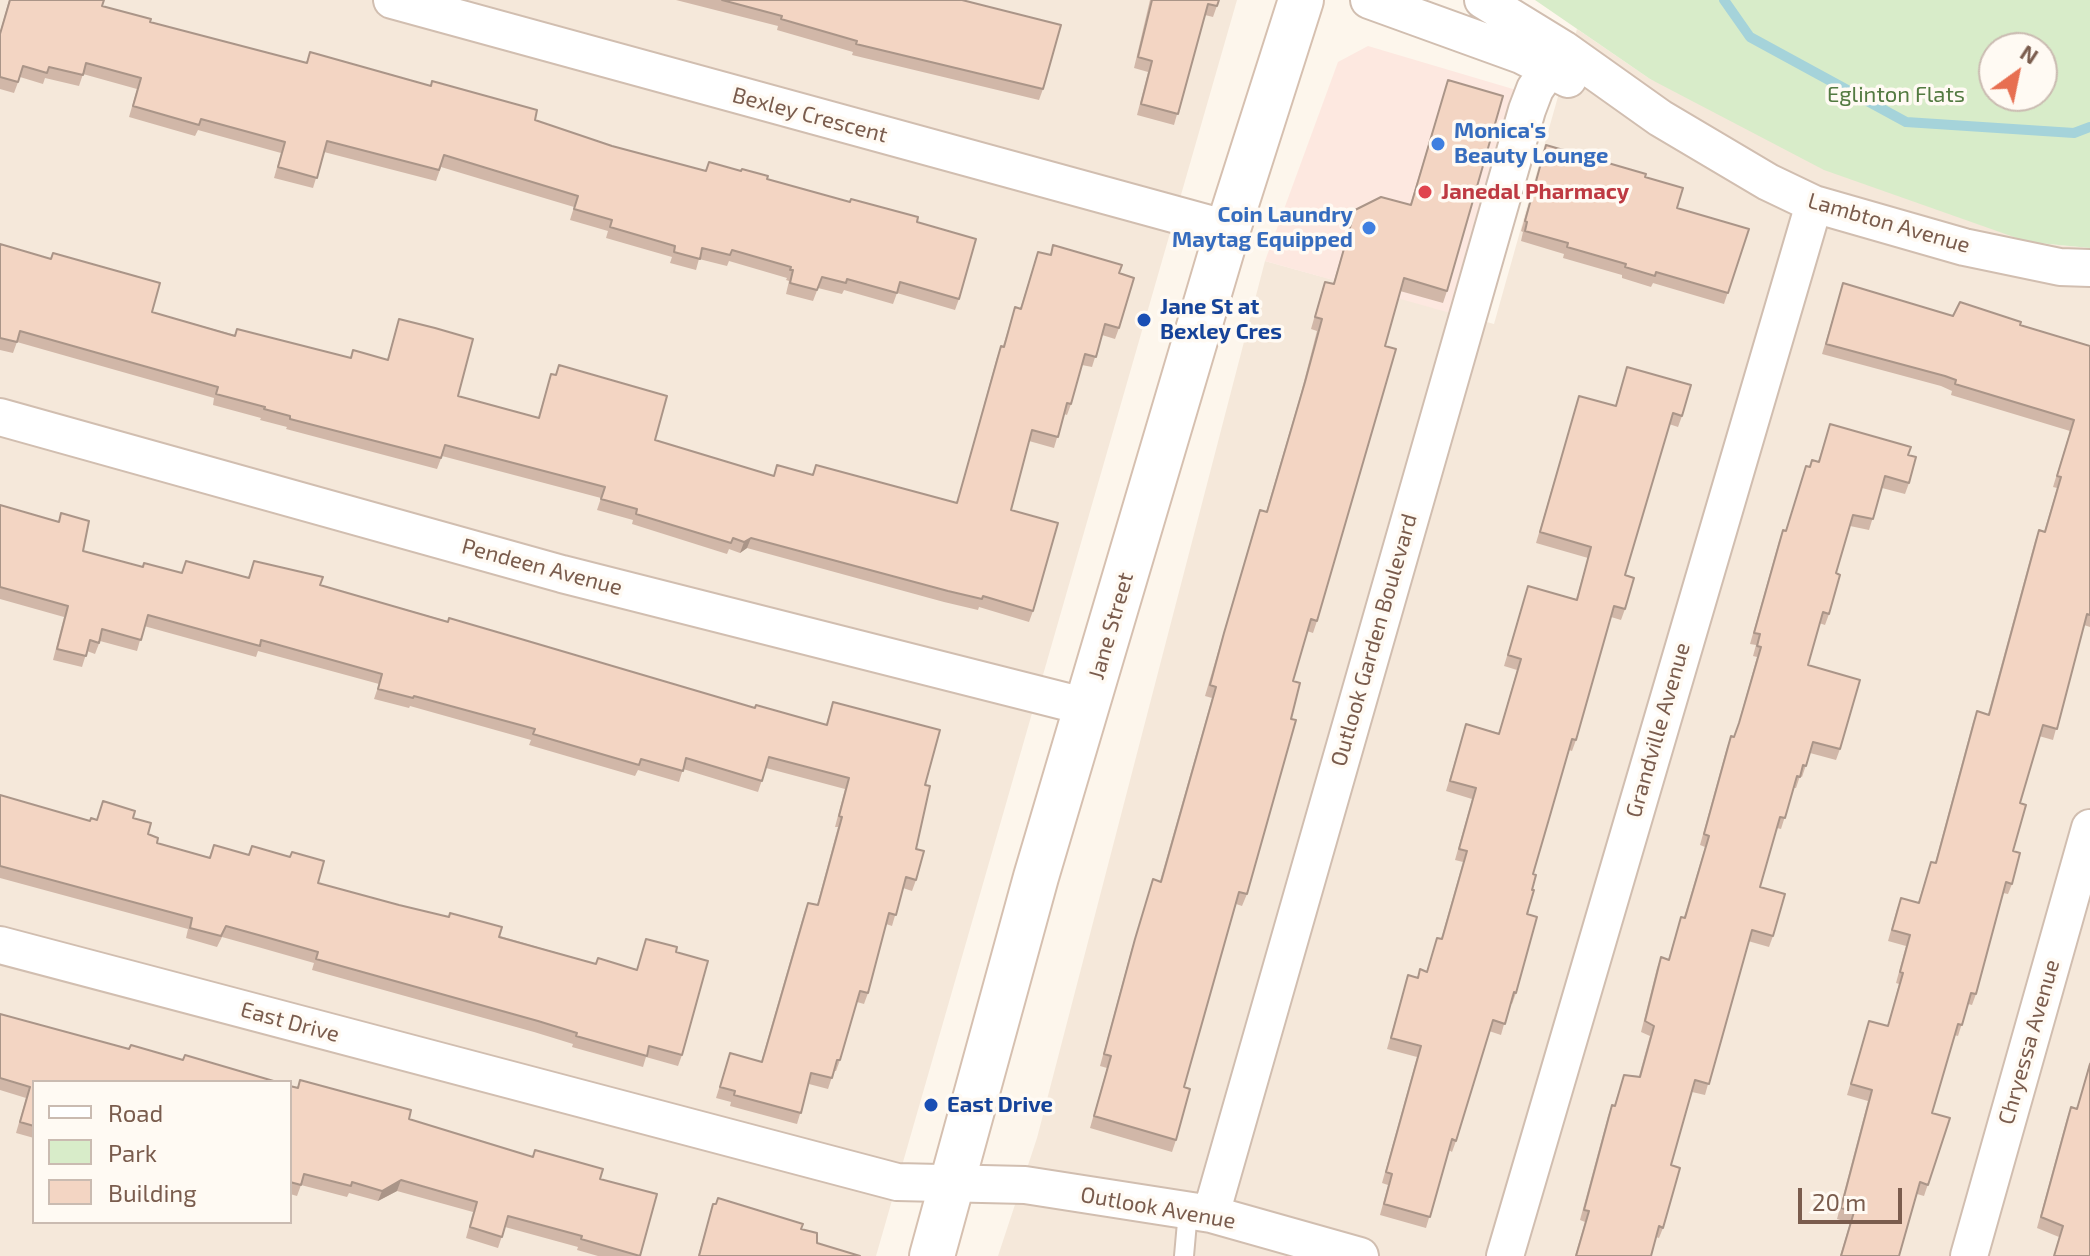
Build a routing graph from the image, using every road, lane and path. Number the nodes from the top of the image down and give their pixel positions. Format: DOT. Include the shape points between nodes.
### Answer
graph roads {
  1 [pos="1301,0"];
  2 [pos="1369,0"];
  3 [pos="1483,0"];
  4 [pos="399,1"];
  5 [pos="1548,70"];
  6 [pos="1660,118"];
  7 [pos="1814,204"];
  8 [pos="1228,229"];
  9 [pos="2090,268"];
  10 [pos="0,417"];
  11 [pos="1087,707"];
  12 [pos="2090,828"];
  13 [pos="0,945"];
  14 [pos="953,1184"];
  15 [pos="1200,1213"];
  16 [pos="932,1256"];
  17 [pos="1184,1256"];
  18 [pos="1360,1256"];
  19 [pos="1505,1256"];
  20 [pos="1969,1256"];
  1 -- 8 [label="main road, Jane Street"];
  2 -- 5 [label="street, Lambton Avenue" via="1521,55"];
  3 -- 6 [label="street, Lambton Avenue"];
  4 -- 8 [label="street, Bexley Crescent"];
  5 -- 6 [label="street, Lambton Avenue"];
  5 -- 15 [label="street, Outlook Garden Boulevard" via="1527,110"];
  6 -- 7 [label="street, Lambton Avenue"];
  7 -- 9 [label="street, Lambton Avenue" via="1964,247"];
  7 -- 19 [label="street, Grandville Avenue"];
  8 -- 11 [label="main road, Jane Street"];
  10 -- 11 [label="street, Pendeen Avenue" via="562,574"];
  11 -- 14 [label="main road, Jane Street"];
  12 -- 20 [label="street, Chryessa Avenue"];
  13 -- 14 [label="street, East Drive" via="897,1182"];
  14 -- 15 [label="street, Outlook Avenue" via="1025,1185"];
  14 -- 16 [label="main road, Jane Street"];
  15 -- 17 [label="lane"];
  15 -- 18 [label="street, Outlook Avenue"];
}
